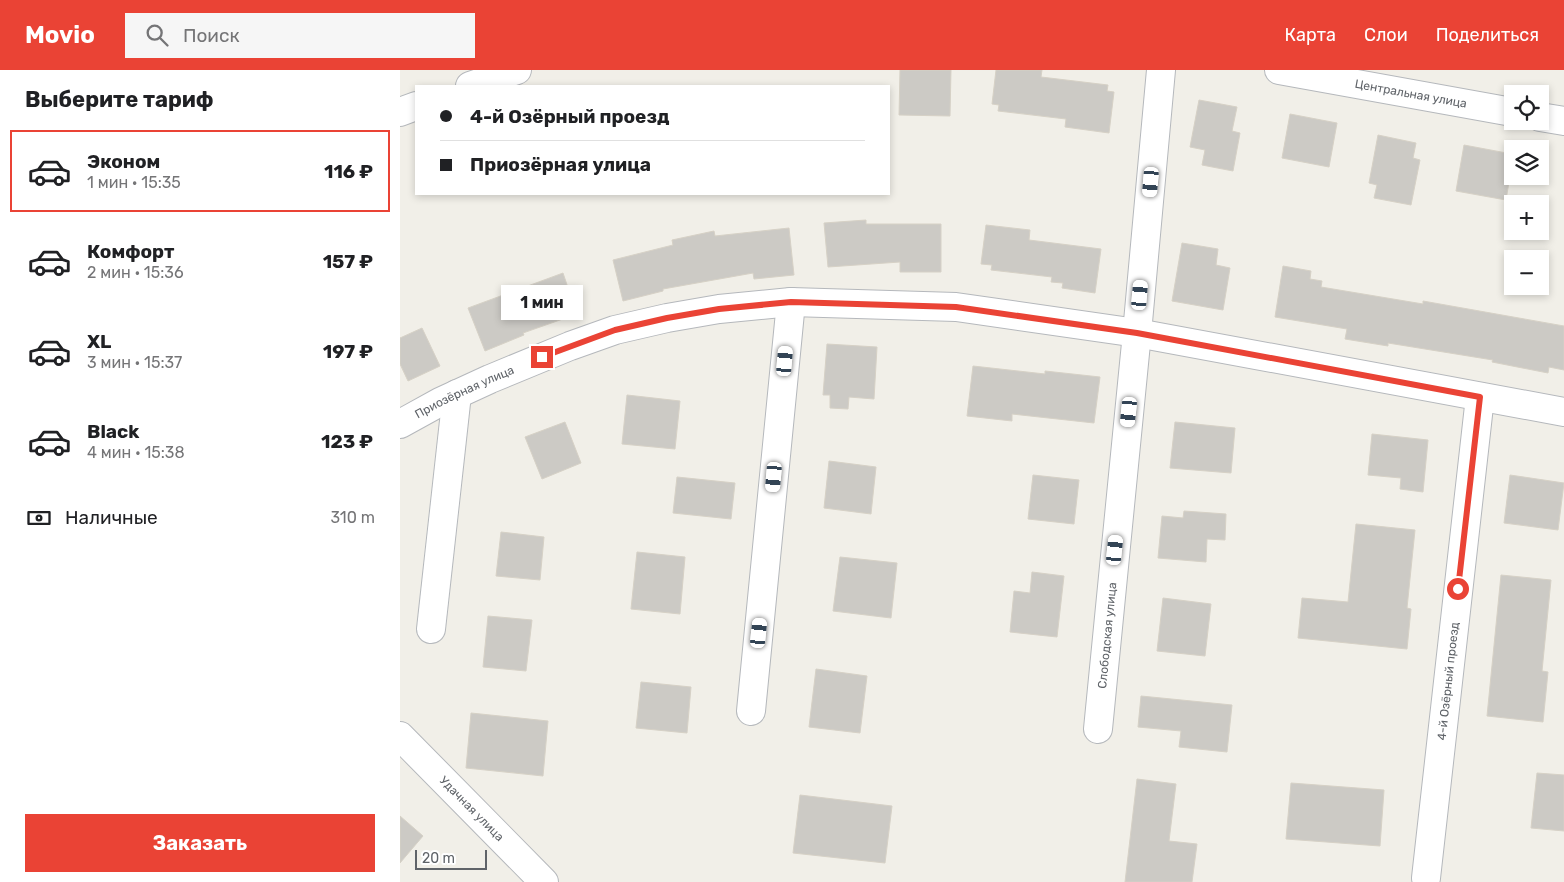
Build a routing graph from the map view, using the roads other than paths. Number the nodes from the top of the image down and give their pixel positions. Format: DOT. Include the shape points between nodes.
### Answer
graph roads {
  1 [pos="517,70"];
  2 [pos="1161,70"];
  3 [pos="1279,70"];
  4 [pos="473,85"];
  5 [pos="415,106"];
  6 [pos="1504,111"];
  7 [pos="400,112"];
  8 [pos="1549,118"];
  9 [pos="1564,121"];
  10 [pos="791,302"];
  11 [pos="1137,333"];
  12 [pos="457,394"];
  13 [pos="1480,397"];
  14 [pos="1564,412"];
  15 [pos="400,424"];
  16 [pos="431,629"];
  17 [pos="751,710"];
  18 [pos="1098,729"];
  19 [pos="400,736"];
  20 [pos="1426,878"];
  21 [pos="544,882"];
  1 -- 4 [label="street"];
  2 -- 11 [label="street, Слободская улица"];
  3 -- 6 [label="street, Центральная улица"];
  5 -- 7 [label="street"];
  8 -- 9 [label="street"];
  10 -- 11 [label="street, Приозёрная улица" via="956,307"];
  10 -- 12 [label="street, Приозёрная улица" via="719,309 615,330 528,362"];
  10 -- 17 [label="street"];
  11 -- 13 [label="street, Приозёрная улица"];
  11 -- 18 [label="street, Слободская улица"];
  12 -- 15 [label="street, Приозёрная улица"];
  12 -- 16 [label="street"];
  13 -- 14 [label="street, Приозёрная улица"];
  13 -- 20 [label="street, 4-й Озёрный проезд"];
  19 -- 21 [label="street, Удачная улица"];
}
